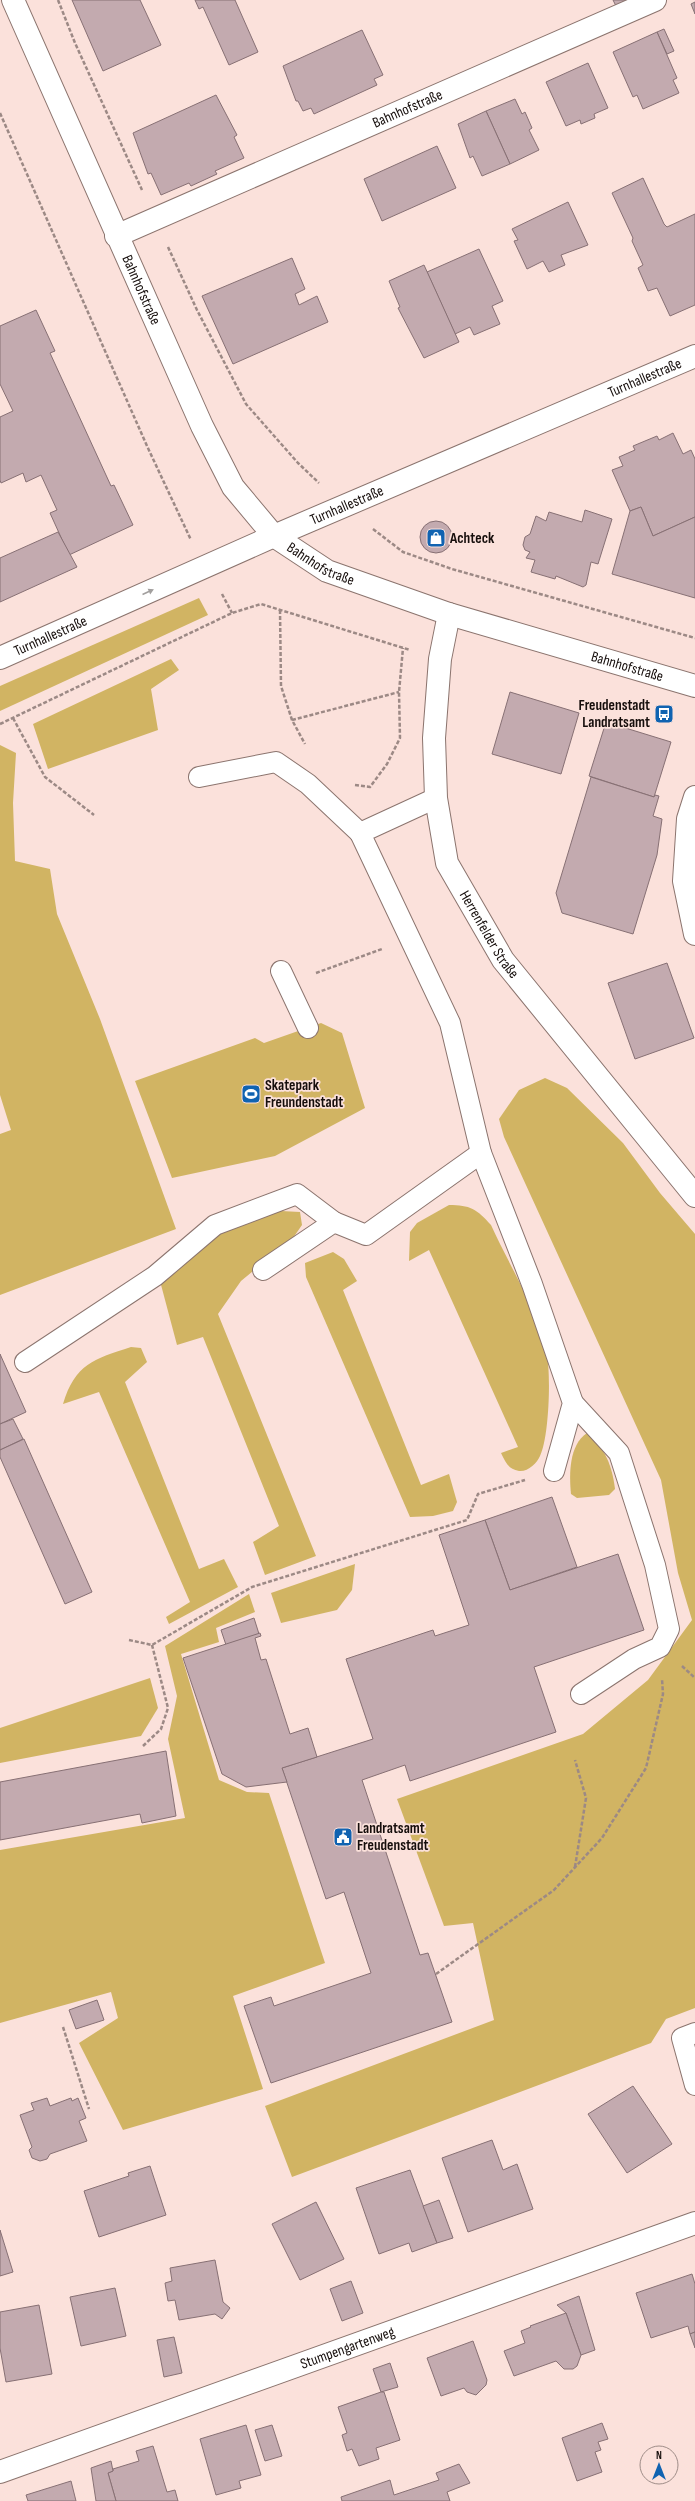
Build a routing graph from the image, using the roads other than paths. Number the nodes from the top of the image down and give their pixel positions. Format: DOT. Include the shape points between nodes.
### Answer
graph roads {
  1 [pos="13,0"];
  2 [pos="655,0"];
  3 [pos="116,236"];
  4 [pos="695,356"];
  5 [pos="274,536"];
  6 [pos="449,614"];
  7 [pos="0,658"];
  8 [pos="695,686"];
  9 [pos="199,777"];
  10 [pos="695,797"];
  11 [pos="436,798"];
  12 [pos="360,832"];
  13 [pos="695,934"];
  14 [pos="284,978"];
  15 [pos="308,1028"];
  16 [pos="480,1153"];
  17 [pos="695,1196"];
  18 [pos="334,1222"];
  19 [pos="262,1270"];
  20 [pos="25,1362"];
  21 [pos="573,1403"];
  22 [pos="554,1471"];
  23 [pos="581,1694"];
  24 [pos="695,2033"];
  25 [pos="695,2085"];
  26 [pos="695,2223"];
  27 [pos="0,2472"];
  1 -- 3 [label="street, Bahnhofstraße"];
  2 -- 3 [label="street, Bahnhofstraße"];
  3 -- 5 [label="street, Bahnhofstraße" via="202,426 233,487"];
  4 -- 5 [label="street, Turnhallestraße"];
  5 -- 6 [label="street, Bahnhofstraße" via="327,571"];
  7 -- 5 [label="street, Turnhallestraße, one-way"];
  6 -- 8 [label="street, Bahnhofstraße"];
  6 -- 11 [label="street, Herrenfelder Straße" via="440,660 434,738"];
  9 -- 12 [label="lane" via="276,762 308,784"];
  10 -- 13 [label="street" via="688,819 684,881"];
  11 -- 12 [label="lane"];
  11 -- 17 [label="street, Herrenfelder Straße" via="447,864 503,960"];
  12 -- 16 [label="lane" via="450,1023"];
  14 -- 15 [label="lane"];
  16 -- 18 [label="lane" via="366,1236"];
  16 -- 21 [label="lane" via="532,1284"];
  18 -- 19 [label="lane"];
  18 -- 20 [label="lane" via="297,1194 215,1225 155,1276"];
  21 -- 22 [label="lane"];
  21 -- 23 [label="lane" via="619,1453 655,1565 669,1629 660,1647 634,1659"];
  24 -- 25 [label="lane" via="682,2038"];
  26 -- 27 [label="street, Stumpengartenweg"];
}
